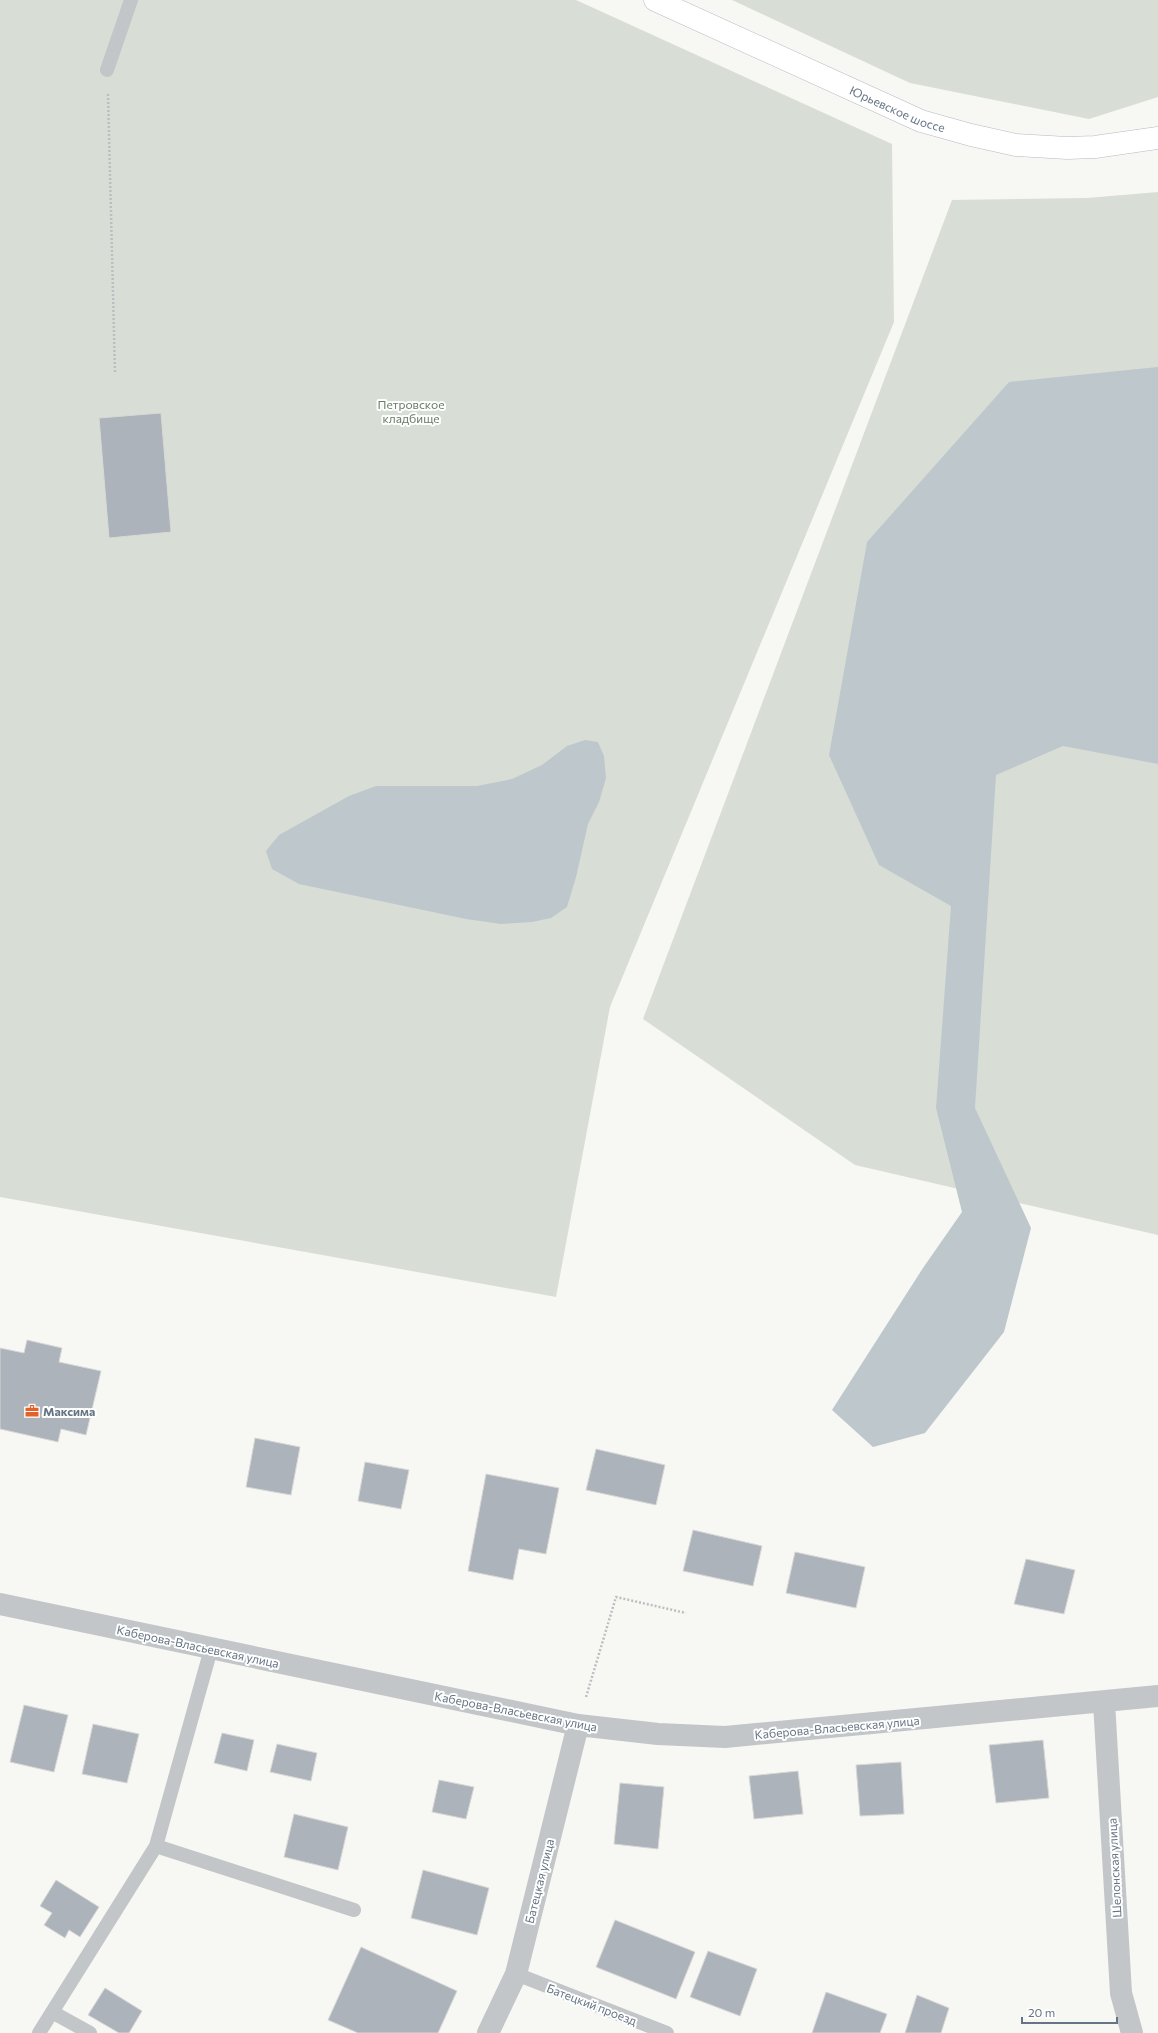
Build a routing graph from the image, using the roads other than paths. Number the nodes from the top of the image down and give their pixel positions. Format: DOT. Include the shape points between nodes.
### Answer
graph roads {
  1 [pos="131,0"];
  2 [pos="655,0"];
  3 [pos="107,70"];
  4 [pos="1158,138"];
  5 [pos="0,1604"];
  6 [pos="211,1649"];
  7 [pos="1158,1696"];
  8 [pos="1104,1702"];
  9 [pos="578,1725"];
  10 [pos="156,1846"];
  11 [pos="354,1910"];
  12 [pos="516,1974"];
  13 [pos="52,2012"];
  14 [pos="39,2033"];
  15 [pos="90,2033"];
  16 [pos="488,2033"];
  17 [pos="667,2033"];
  18 [pos="1132,2033"];
  1 -- 3 [label="lane"];
  2 -- 4 [label="main road, Юрьевское шоссе" via="920,121 971,136 1016,145 1067,148 1095,147"];
  5 -- 6 [label="street, Каберова-Власьевская улица"];
  6 -- 9 [label="street, Каберова-Власьевская улица"];
  6 -- 10 [label="lane"];
  7 -- 8 [label="street, Каберова-Власьевская улица"];
  8 -- 9 [label="street, Каберова-Власьевская улица" via="724,1738"];
  8 -- 18 [label="street, Шелонская улица" via="1121,1993"];
  9 -- 12 [label="street, Батецкая улица"];
  10 -- 11 [label="lane"];
  10 -- 13 [label="lane"];
  12 -- 16 [label="street, Батецкая улица"];
  12 -- 17 [label="lane, Батецкий проезд"];
  13 -- 14 [label="lane"];
  13 -- 15 [label="lane"];
}
